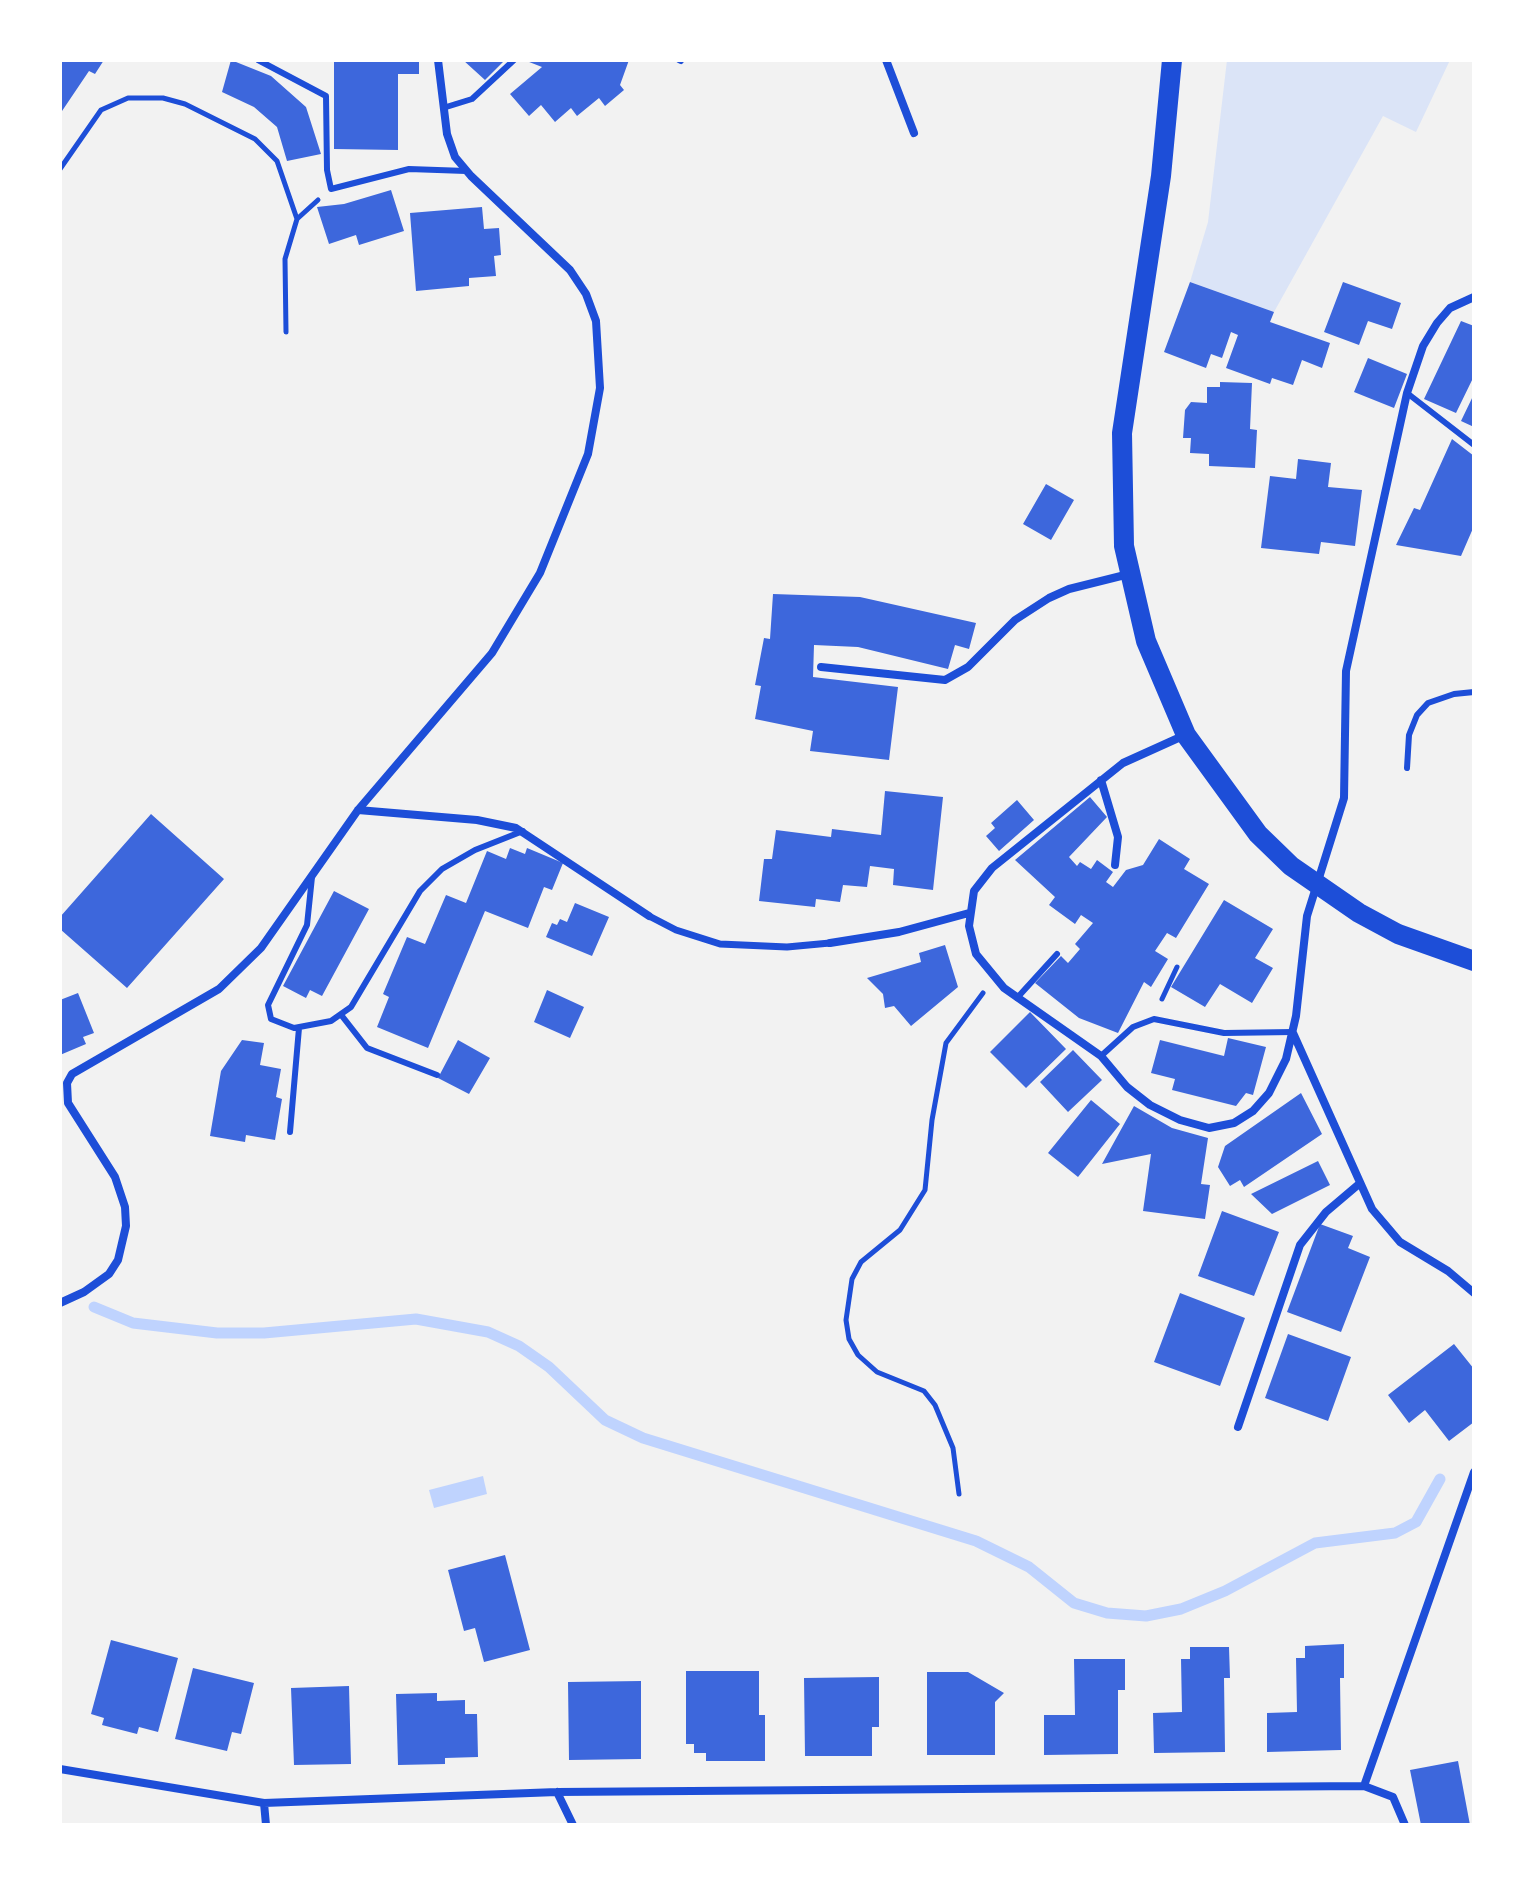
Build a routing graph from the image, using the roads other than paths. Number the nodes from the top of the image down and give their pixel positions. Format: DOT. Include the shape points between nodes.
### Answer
graph roads {
  1 [pos="258,60"];
  2 [pos="438,60"];
  3 [pos="514,60"];
  4 [pos="886,60"];
  5 [pos="1172,60"];
  6 [pos="443,108"];
  7 [pos="914,133"];
  8 [pos="466,171"];
  9 [pos="1474,297"];
  10 [pos="1407,393"];
  11 [pos="1474,445"];
  12 [pos="1129,574"];
  13 [pos="821,667"];
  14 [pos="1474,692"];
  15 [pos="1186,735"];
  16 [pos="1407,768"];
  17 [pos="1101,780"];
  18 [pos="358,810"];
  19 [pos="523,831"];
  20 [pos="1115,865"];
  21 [pos="312,877"];
  22 [pos="1316,885"];
  23 [pos="969,913"];
  24 [pos="649,916"];
  25 [pos="830,943"];
  26 [pos="1057,954"];
  27 [pos="1474,961"];
  28 [pos="1017,998"];
  29 [pos="342,1016"];
  30 [pos="299,1028"];
  31 [pos="1293,1032"];
  32 [pos="1101,1056"];
  33 [pos="437,1075"];
  34 [pos="290,1132"];
  35 [pos="1359,1184"];
  36 [pos="1474,1293"];
  37 [pos="60,1303"];
  38 [pos="1238,1427"];
  39 [pos="1474,1472"];
  40 [pos="60,1769"];
  41 [pos="1364,1786"];
  42 [pos="557,1792"];
  43 [pos="264,1803"];
  44 [pos="266,1825"];
  45 [pos="573,1825"];
  46 [pos="1405,1825"];
  1 -- 8 [label="lane" via="326,96 331,189 409,169"];
  2 -- 6 [label="street"];
  3 -- 6 [label="lane" via="472,99"];
  4 -- 7 [label="street"];
  5 -- 12 [label="main road" via="1161,176 1123,419 1121,505"];
  6 -- 8 [label="street" via="450,145"];
  8 -- 18 [label="street" via="570,270 586,294 600,355 595,422 559,532 518,612 492,653"];
  9 -- 10 [label="street" via="1450,308 1437,323"];
  10 -- 11 [label="lane"];
  10 -- 22 [label="street" via="1346,671 1344,798"];
  12 -- 13 [label="street" via="1069,589 1032,608 968,667 945,680"];
  12 -- 15 [label="main road" via="1146,641"];
  14 -- 16 [label="lane" via="1428,703 1417,715 1409,735"];
  15 -- 17 [label="street" via="1137,755"];
  15 -- 22 [label="main road" via="1258,834"];
  17 -- 20 [label="street" via="1118,837"];
  17 -- 23 [label="street" via="992,868 974,891"];
  18 -- 19 [label="street" via="477,820"];
  18 -- 21 [label="street"];
  19 -- 24 [label="street"];
  19 -- 29 [label="lane" via="463,856 434,876"];
  21 -- 30 [label="lane" via="307,925 268,1005 277,1024"];
  21 -- 37 [label="street" via="273,933 233,977 195,1004 80,1067 67,1083 72,1113 121,1192 126,1226 109,1274"];
  22 -- 27 [label="main road" via="1398,934"];
  22 -- 31 [label="street" via="1302,947"];
  23 -- 25 [label="street"];
  23 -- 28 [label="street" via="976,954"];
  24 -- 25 [label="street" via="720,944"];
  26 -- 28 [label="lane"];
  28 -- 32 [label="street"];
  29 -- 30 [label="lane"];
  29 -- 33 [label="lane" via="367,1048"];
  30 -- 34 [label="lane"];
  31 -- 32 [label="lane" via="1224,1033 1154,1019 1133,1027"];
  31 -- 32 [label="street" via="1269,1093 1244,1118 1222,1127 1164,1114 1127,1087"];
  31 -- 35 [label="street"];
  35 -- 36 [label="street" via="1400,1242"];
  35 -- 38 [label="street" via="1326,1212 1300,1245"];
  39 -- 41 [label="street"];
  40 -- 43 [label="street"];
  41 -- 42 [label="street"];
  41 -- 46 [label="street" via="1393,1797"];
  42 -- 43 [label="street"];
  42 -- 45 [label="street"];
  43 -- 44 [label="street"];
}
